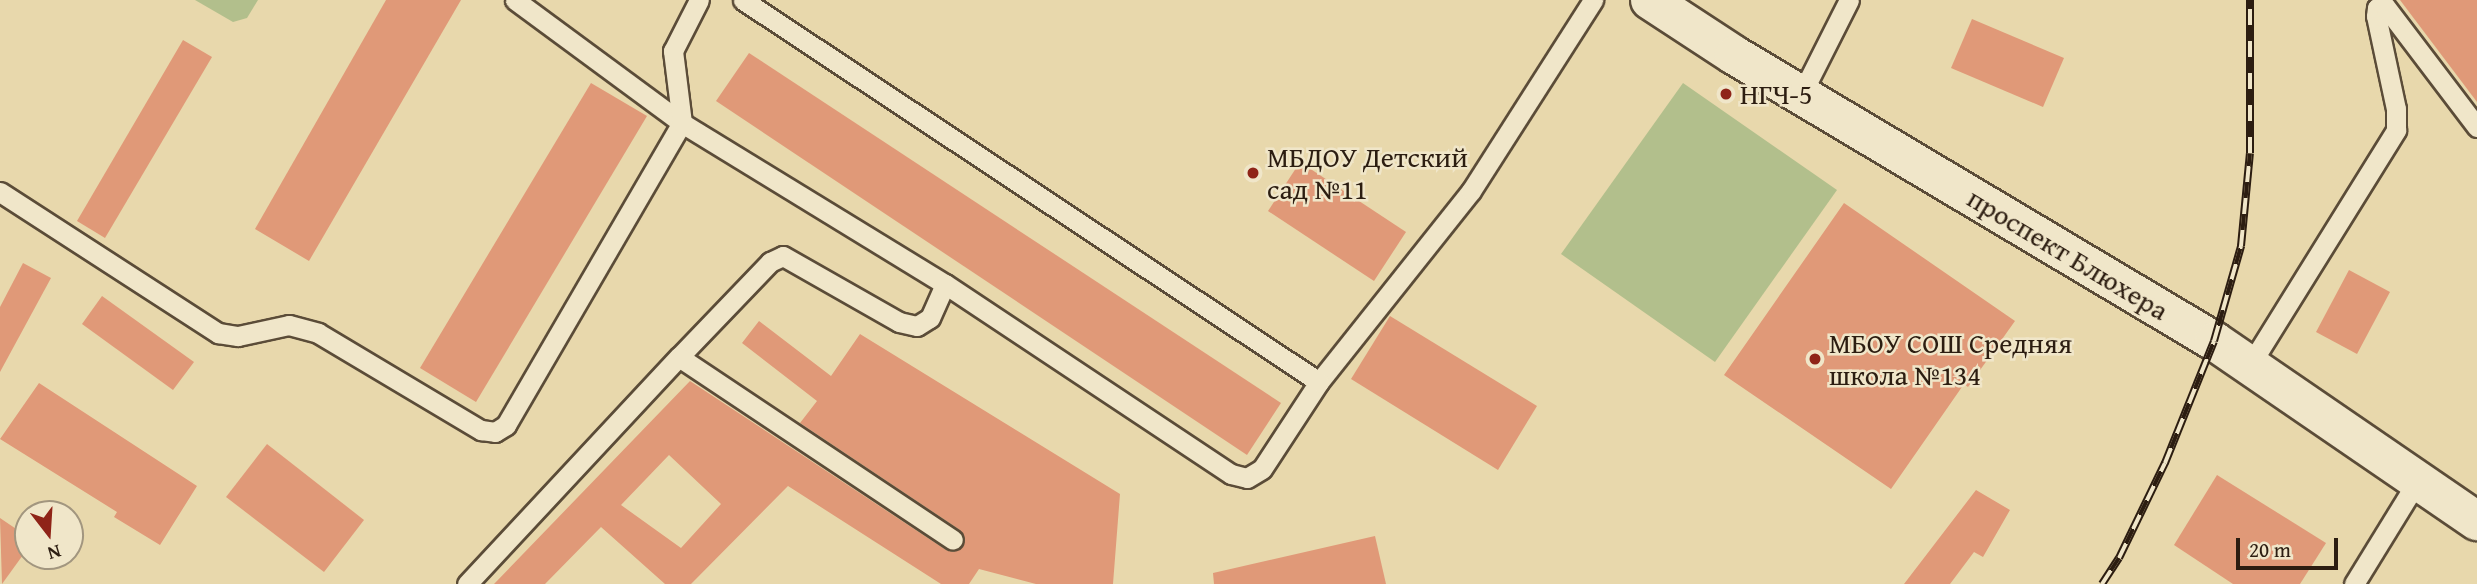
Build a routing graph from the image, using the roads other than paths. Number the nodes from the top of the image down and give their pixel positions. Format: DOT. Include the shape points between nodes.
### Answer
graph roads {
  1 [pos="515,0"];
  2 [pos="699,0"];
  3 [pos="743,0"];
  4 [pos="1593,0"];
  5 [pos="1650,0"];
  6 [pos="1849,0"];
  7 [pos="1801,95"];
  8 [pos="682,123"];
  9 [pos="2477,127"];
  10 [pos="0,192"];
  11 [pos="945,284"];
  12 [pos="679,357"];
  13 [pos="2250,365"];
  14 [pos="1319,382"];
  15 [pos="2418,480"];
  16 [pos="2477,521"];
  17 [pos="953,540"];
  18 [pos="467,584"];
  19 [pos="2354,584"];
  1 -- 8 [label="lane"];
  2 -- 8 [label="lane" via="673,51"];
  3 -- 14 [label="lane"];
  4 -- 14 [label="lane" via="1471,191"];
  5 -- 7 [label="street, проспект Блюхера"];
  6 -- 7 [label="lane"];
  7 -- 13 [label="street, проспект Блюхера"];
  8 -- 10 [label="lane" via="506,425 495,432 481,430 317,333 289,326 238,336 218,333"];
  8 -- 11 [label="lane"];
  9 -- 13 [label="lane" via="2385,6 2377,8 2396,130"];
  11 -- 12 [label="lane" via="930,318 917,326 899,322 783,256 770,262"];
  11 -- 14 [label="lane" via="1231,474 1247,478 1262,469"];
  12 -- 17 [label="lane"];
  12 -- 18 [label="lane"];
  13 -- 15 [label="street, проспект Блюхера"];
  15 -- 16 [label="street, проспект Блюхера"];
  15 -- 19 [label="lane"];
}
